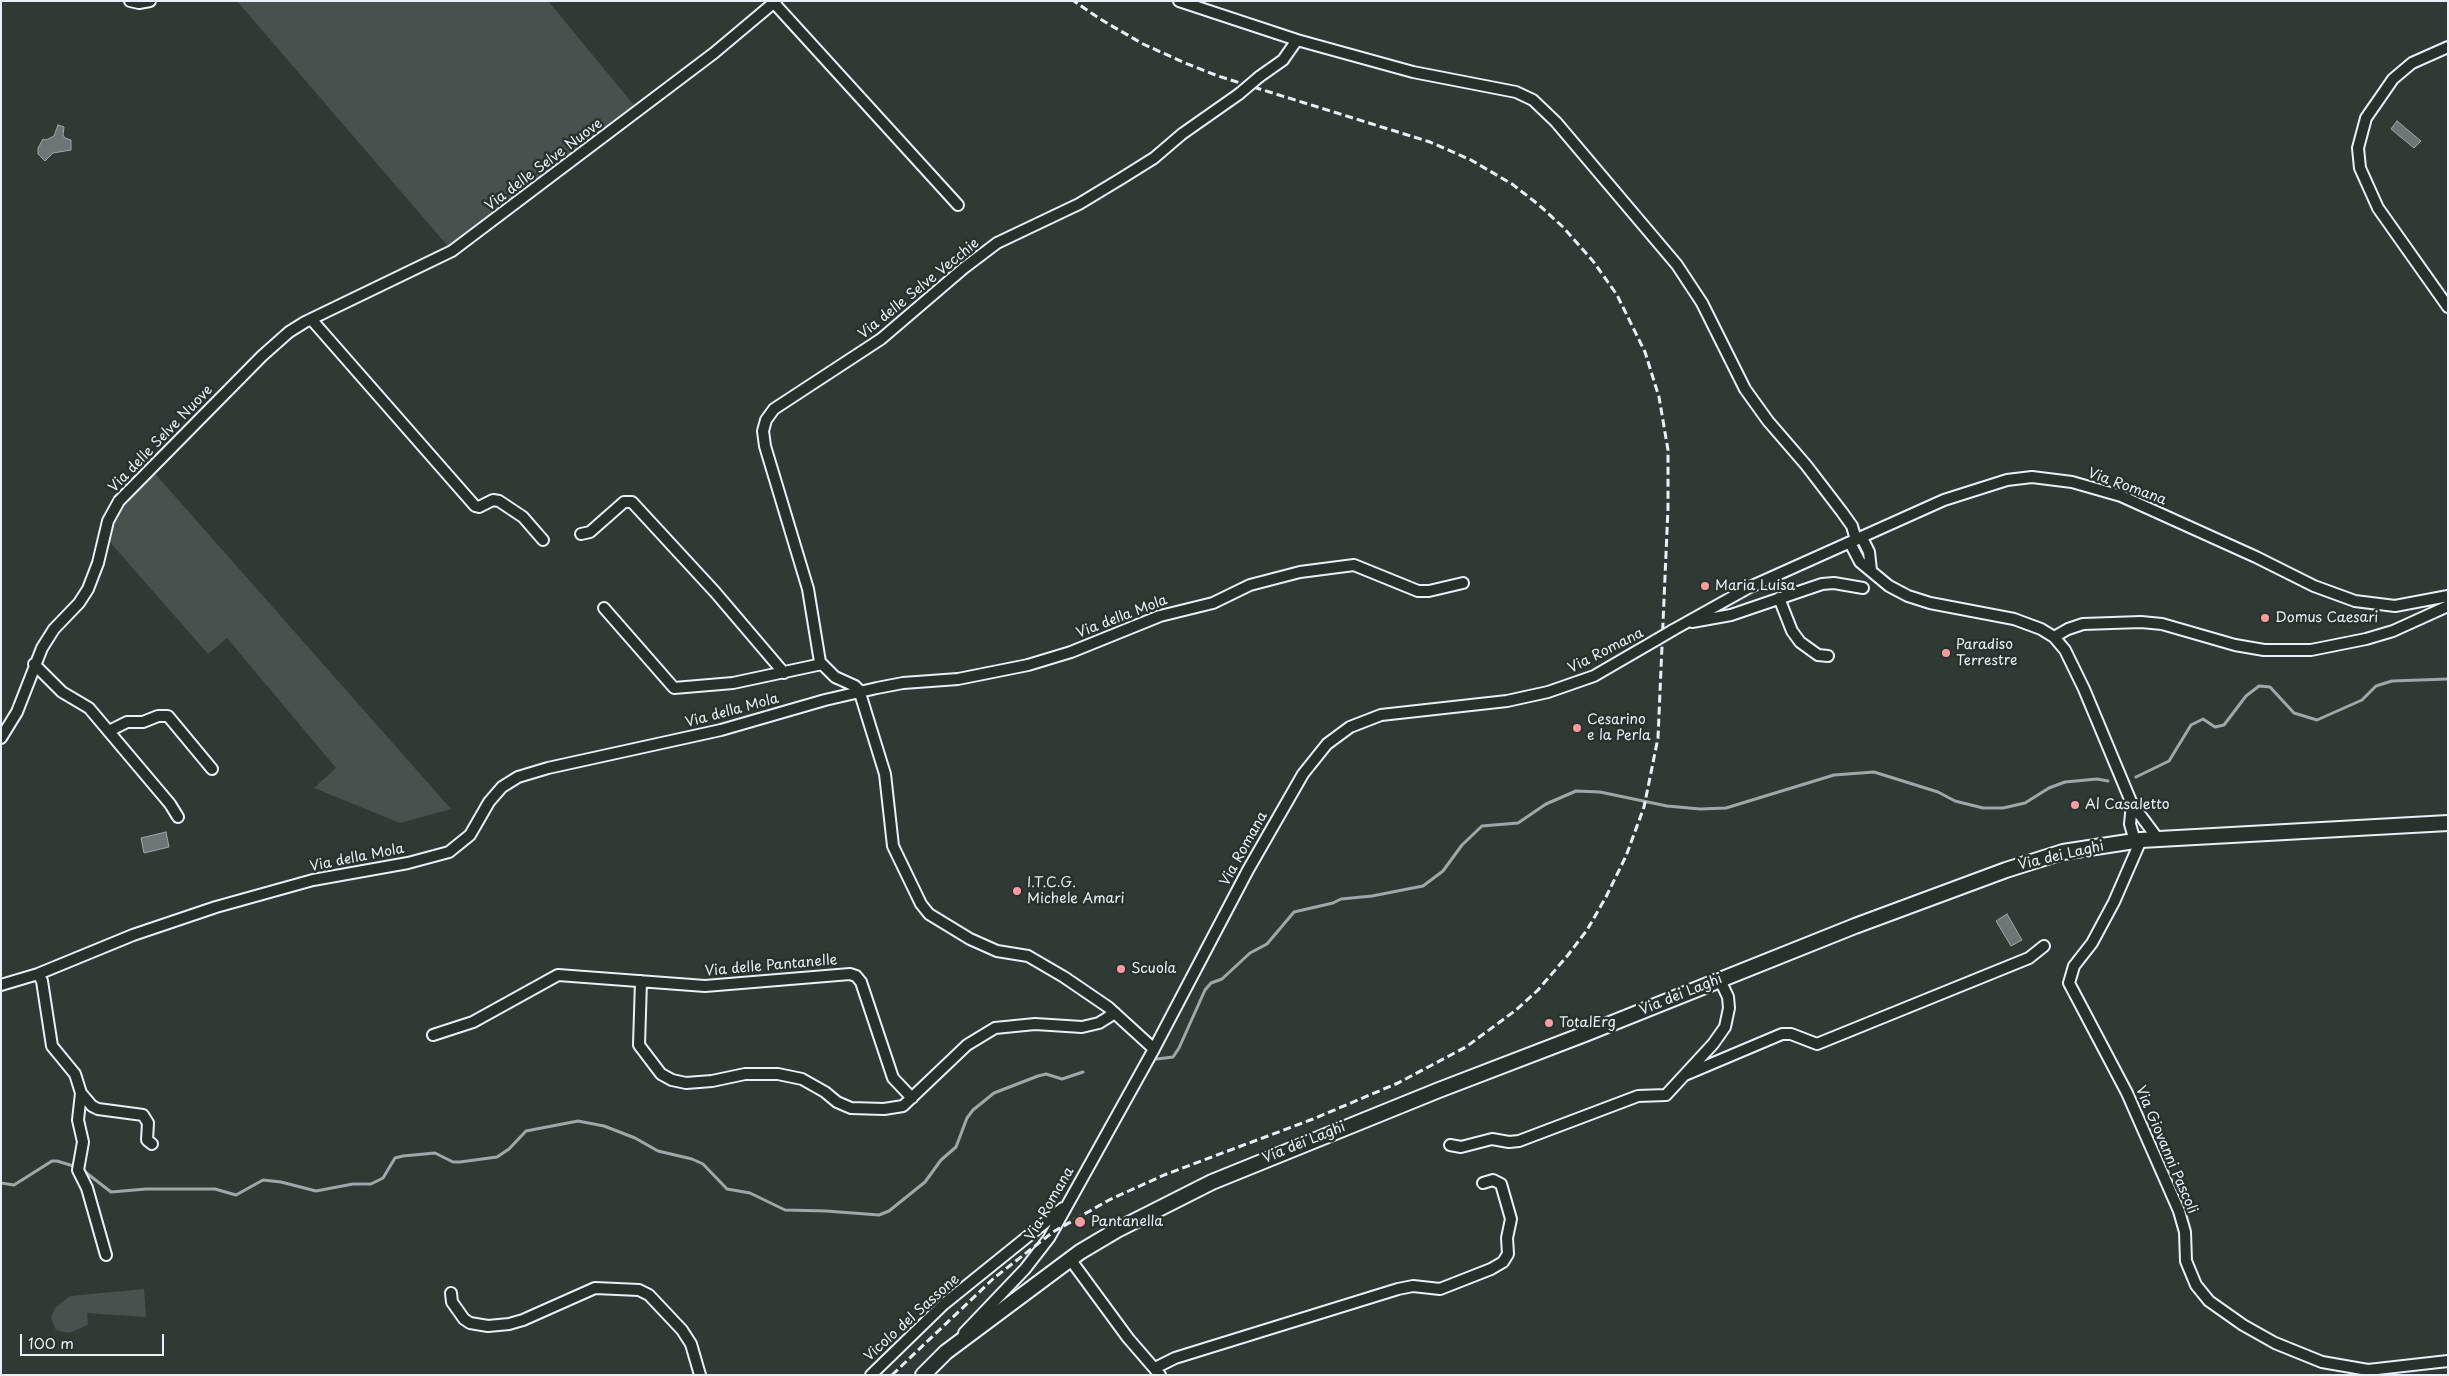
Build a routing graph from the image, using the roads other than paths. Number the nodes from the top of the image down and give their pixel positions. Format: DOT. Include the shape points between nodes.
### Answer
graph roads {
  1 [pos="130,1"];
  2 [pos="150,1"];
  3 [pos="1179,1"];
  4 [pos="775,2"];
  5 [pos="1297,40"];
  6 [pos="2448,47"];
  7 [pos="958,205"];
  8 [pos="2448,307"];
  9 [pos="311,319"];
  10 [pos="581,534"];
  11 [pos="544,540"];
  12 [pos="1856,541"];
  13 [pos="1871,570"];
  14 [pos="1463,583"];
  15 [pos="1863,588"];
  16 [pos="2448,596"];
  17 [pos="1779,598"];
  18 [pos="2448,606"];
  19 [pos="604,608"];
  20 [pos="1686,622"];
  21 [pos="2054,637"];
  22 [pos="1828,656"];
  23 [pos="34,664"];
  24 [pos="822,664"];
  25 [pos="784,673"];
  26 [pos="860,692"];
  27 [pos="109,731"];
  28 [pos="1,738"];
  29 [pos="212,769"];
  30 [pos="2132,804"];
  31 [pos="178,817"];
  32 [pos="2448,823"];
  33 [pos="2130,824"];
  34 [pos="2145,840"];
  35 [pos="2118,843"];
  36 [pos="2044,946"];
  37 [pos="38,974"];
  38 [pos="1720,980"];
  39 [pos="642,981"];
  40 [pos="1,985"];
  41 [pos="1115,1013"];
  42 [pos="433,1035"];
  43 [pos="1154,1049"];
  44 [pos="1685,1076"];
  45 [pos="81,1094"];
  46 [pos="912,1098"];
  47 [pos="152,1144"];
  48 [pos="1450,1145"];
  49 [pos="1483,1183"];
  50 [pos="1066,1206"];
  51 [pos="106,1256"];
  52 [pos="1070,1259"];
  53 [pos="451,1293"];
  54 [pos="946,1352"];
  55 [pos="2448,1361"];
  56 [pos="1158,1371"];
  57 [pos="700,1375"];
  58 [pos="871,1375"];
  59 [pos="923,1375"];
  1 -- 2 [label="street"];
  3 -- 5 [label="street"];
  4 -- 7 [label="street, Via delle Selve Nuove"];
  4 -- 9 [label="street, Via delle Selve Nuove" via="452,251"];
  5 -- 12 [label="street" via="1422,74 1516,92 1526,95 1545,110 1677,265 1702,303 1745,389 1842,512 1852,526"];
  5 -- 24 [label="street, Via delle Selve Vecchie, bridge" via="1283,60 1154,158 1079,204 997,243 881,339 769,414 764,426 764,441 808,589"];
  6 -- 8 [label="street" via="2412,63 2393,79 2366,118 2358,148 2360,168 2378,208"];
  9 -- 11 [label="street" via="474,506 499,501 523,517"];
  9 -- 23 [label="street, Via delle Selve Nuove" via="289,332 262,356 119,501 108,521 88,590 50,635"];
  10 -- 25 [label="street" via="590,532 624,502 632,502"];
  12 -- 13 [label="street" via="1869,552"];
  12 -- 13 [label="street" via="1858,560"];
  12 -- 16 [label="street, Via Romana" via="1980,487 2020,478 2054,478 2121,496 2314,586 2355,601 2403,606"];
  12 -- 20 [label="street, Via Romana" via="1745,590"];
  13 -- 21 [label="street" via="1889,586 1914,599 2014,619"];
  14 -- 26 [label="street, Via della Mola" via="1418,591 1354,565 1300,572 1250,585 1213,603 1160,616 1054,659 958,679 903,683"];
  15 -- 17 [label="street" via="1822,584"];
  17 -- 20 [label="street" via="1724,617"];
  17 -- 22 [label="street" via="1800,642 1818,655"];
  18 -- 21 [label="street" via="2393,631 2311,650 2264,650 2162,624 2141,622 2083,624"];
  19 -- 25 [label="street" via="674,688 733,683"];
  20 -- 43 [label="street, Via Romana, bridge" via="1594,676 1548,692 1507,701 1386,714 1337,734 1297,783 1217,926"];
  21 -- 30 [label="street" via="2084,689"];
  23 -- 27 [label="street" via="62,692 89,708"];
  23 -- 28 [label="street, Via delle Selve Nuove" via="17,712"];
  24 -- 25 [label="street"];
  24 -- 26 [label="street" via="835,677 857,687"];
  26 -- 37 [label="street, Via della Mola" via="721,730 522,775 499,790 470,835 449,852 408,863 313,880 216,907 124,938"];
  26 -- 41 [label="street" via="886,779 893,846 924,908 943,923 981,944 1032,958"];
  27 -- 29 [label="street" via="127,722 168,716"];
  27 -- 31 [label="street"];
  30 -- 33 [label="street"];
  30 -- 34 [label="street" via="2147,825"];
  32 -- 34 [label="main road, Via dei Laghi"];
  33 -- 34 [label="street"];
  33 -- 35 [label="street"];
  34 -- 35 [label="main road, Via dei Laghi"];
  34 -- 55 [label="street, Via Giovanni Pascoli" via="2092,943 2074,966 2069,983 2127,1093 2179,1211 2185,1232 2186,1261 2196,1285 2209,1301 2243,1325 2275,1343 2322,1362 2368,1370"];
  35 -- 38 [label="main road, Via dei Laghi" via="2063,852 2006,870"];
  36 -- 44 [label="street" via="2029,958 1817,1044 1792,1034 1782,1034"];
  37 -- 40 [label="street, Via della Mola"];
  37 -- 45 [label="street" via="42,981 52,1046 75,1074"];
  38 -- 44 [label="street" via="1728,998 1725,1027"];
  38 -- 52 [label="main road, Via dei Laghi" via="1240,1169 1117,1230"];
  39 -- 42 [label="street, Via delle Pantanelle" via="557,975 473,1022"];
  39 -- 46 [label="street, Via delle Pantanelle" via="718,986 831,974 853,975 861,982 893,1078"];
  39 -- 46 [label="street" via="639,1045 662,1074 672,1080 696,1082 745,1074 778,1074 802,1079 851,1108 903,1106"];
  41 -- 43 [label="street"];
  41 -- 46 [label="street" via="1099,1023 1082,1027 1016,1025 991,1029 967,1045"];
  43 -- 50 [label="street, Via Romana"];
  44 -- 48 [label="street" via="1666,1095 1638,1096 1519,1141 1492,1139 1461,1147"];
  45 -- 47 [label="street" via="98,1109 143,1115 148,1124 147,1140"];
  45 -- 51 [label="street" via="78,1120 83,1142 78,1166"];
  49 -- 56 [label="street" via="1493,1180 1501,1184 1511,1219 1508,1254 1503,1262 1491,1269 1440,1289 1413,1286 1398,1289 1175,1358"];
  50 -- 54 [label="street, Via Romana" via="1038,1253"];
  50 -- 58 [label="street, Vicolo del Sassone" via="944,1304"];
  52 -- 54 [label="main road, Via dei Laghi"];
  52 -- 56 [label="street" via="1128,1338"];
  53 -- 57 [label="street" via="452,1302 464,1319 488,1326 523,1320 595,1288 639,1290 649,1295 682,1330"];
  54 -- 59 [label="main road, Via dei Laghi"];
}
